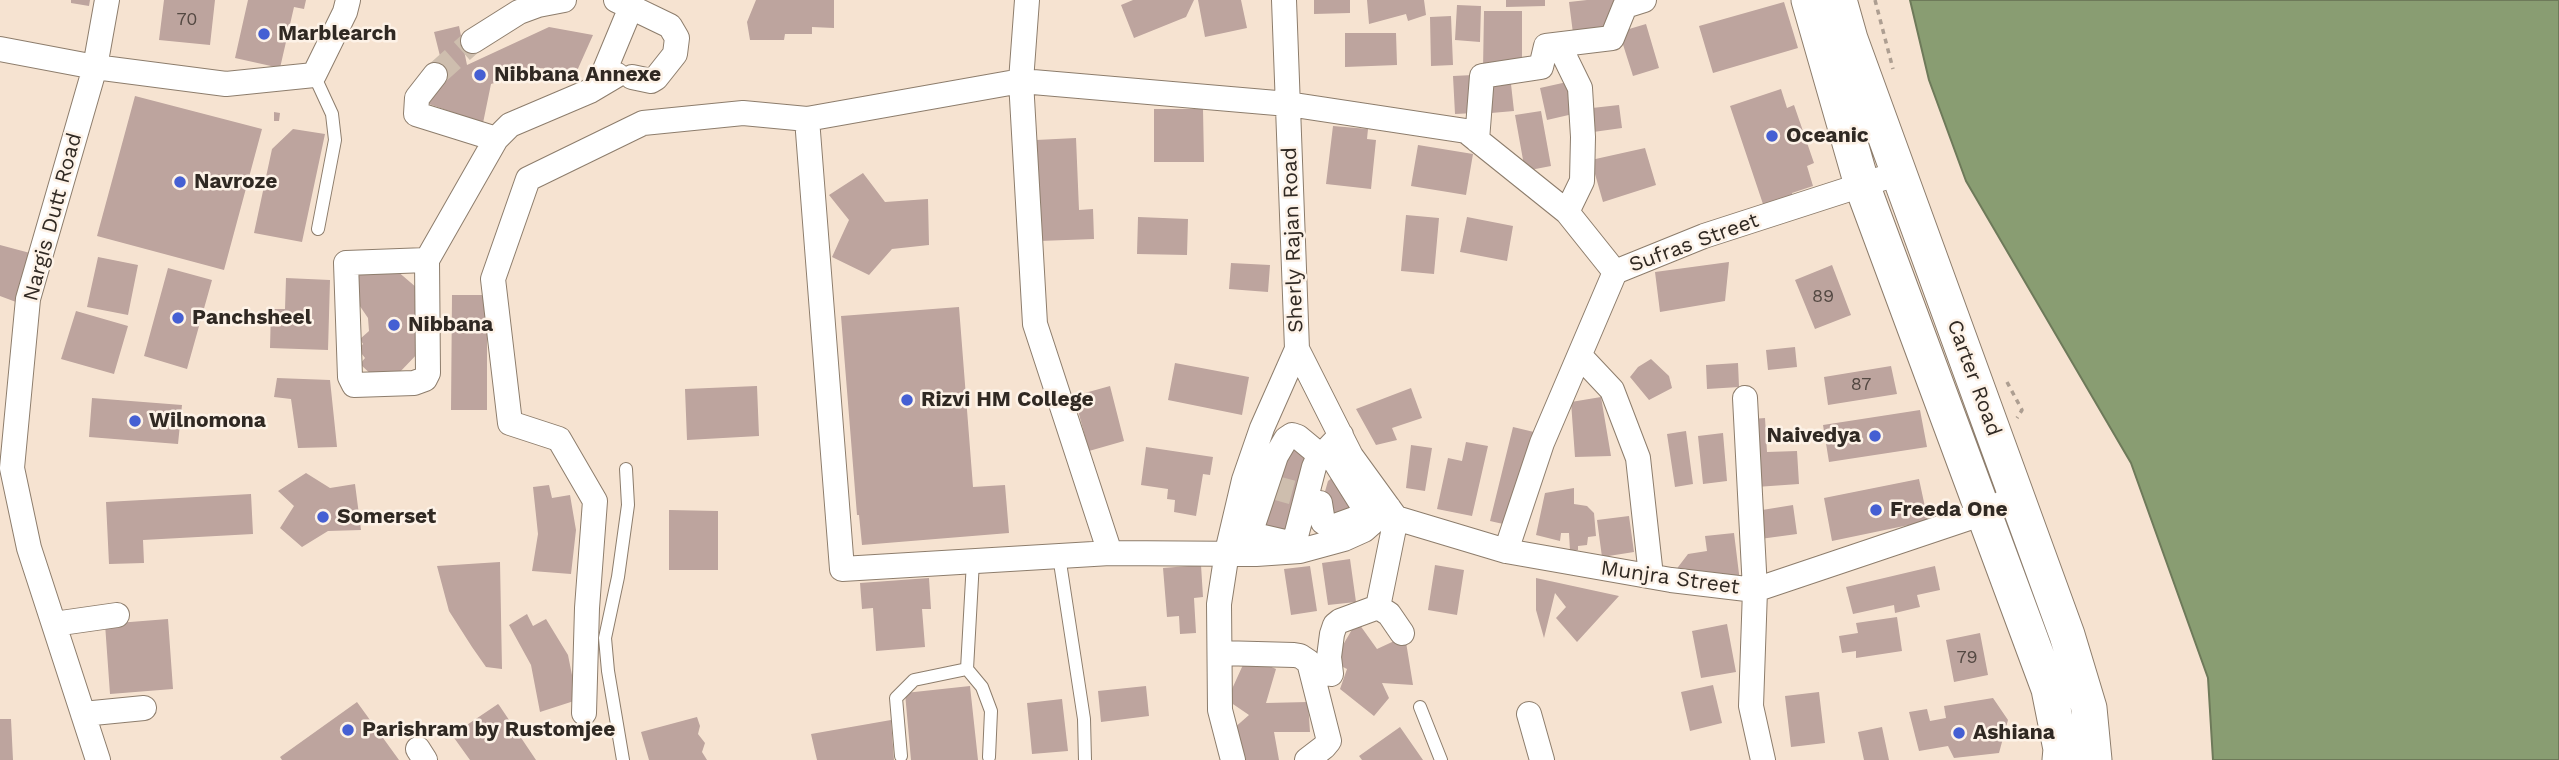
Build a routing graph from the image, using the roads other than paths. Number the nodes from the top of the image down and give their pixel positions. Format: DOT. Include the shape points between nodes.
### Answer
graph roads {
  1 [pos="107,0"];
  2 [pos="348,0"];
  3 [pos="564,0"];
  4 [pos="1027,0"];
  5 [pos="1284,0"];
  6 [pos="1644,0"];
  7 [pos="1809,0"];
  8 [pos="1839,0"];
  9 [pos="624,4"];
  10 [pos="473,41"];
  11 [pos="1559,45"];
  12 [pos="0,49"];
  13 [pos="95,67"];
  14 [pos="314,75"];
  15 [pos="435,75"];
  16 [pos="616,79"];
  17 [pos="1021,81"];
  18 [pos="1289,103"];
  19 [pos="807,119"];
  20 [pos="496,139"];
  21 [pos="1477,140"];
  22 [pos="1899,173"];
  23 [pos="1863,185"];
  24 [pos="1567,212"];
  25 [pos="318,229"];
  26 [pos="426,260"];
  27 [pos="1615,272"];
  28 [pos="1297,349"];
  29 [pos="1580,356"];
  30 [pos="1745,398"];
  31 [pos="1262,428"];
  32 [pos="1286,439"];
  33 [pos="1335,456"];
  34 [pos="626,469"];
  35 [pos="1260,484"];
  36 [pos="2017,495"];
  37 [pos="1310,498"];
  38 [pos="1983,513"];
  39 [pos="1385,521"];
  40 [pos="1236,539"];
  41 [pos="1506,551"];
  42 [pos="1110,553"];
  43 [pos="1059,556"];
  44 [pos="973,561"];
  45 [pos="1651,576"];
  46 [pos="1755,590"];
  47 [pos="1378,607"];
  48 [pos="117,615"];
  49 [pos="54,624"];
  50 [pos="1402,633"];
  51 [pos="1220,653"];
  52 [pos="967,669"];
  53 [pos="1331,674"];
  54 [pos="1420,707"];
  55 [pos="144,708"];
  56 [pos="584,713"];
  57 [pos="1529,713"];
  58 [pos="83,714"];
  59 [pos="901,756"];
  60 [pos="989,757"];
  61 [pos="98,760"];
  62 [pos="623,760"];
  63 [pos="1085,760"];
  64 [pos="1233,760"];
  65 [pos="1307,760"];
  66 [pos="1441,760"];
  67 [pos="1542,760"];
  68 [pos="1763,760"];
  69 [pos="2060,760"];
  70 [pos="2094,760"];
  1 -- 13 [label="street, Nargis Dutt Road"];
  2 -- 14 [label="street"];
  3 -- 10 [label="street" via="519,12"];
  4 -- 17 [label="street"];
  5 -- 18 [label="street, Sherly Rajan Road"];
  6 -- 11 [label="street" via="1625,6 1612,38"];
  7 -- 23 [label="main road, Carter Road"];
  8 -- 22 [label="main road, Carter Road"];
  9 -- 16 [label="street"];
  9 -- 16 [label="street" via="670,26 677,37 674,54 656,78"];
  11 -- 21 [label="street" via="1546,46 1541,67 1482,76"];
  11 -- 24 [label="street" via="1580,88 1583,137 1582,181"];
  12 -- 13 [label="street"];
  13 -- 14 [label="street" via="226,84"];
  13 -- 49 [label="street, Nargis Dutt Road" via="28,299 12,468 29,548"];
  14 -- 25 [label="lane" via="332,114 335,140"];
  15 -- 20 [label="street" via="416,98 416,114"];
  16 -- 20 [label="street" via="510,125"];
  17 -- 18 [label="street"];
  17 -- 19 [label="street"];
  17 -- 42 [label="street" via="1035,324"];
  18 -- 21 [label="street" via="1466,131"];
  18 -- 28 [label="street, Sherly Rajan Road"];
  19 -- 44 [label="street" via="842,569"];
  19 -- 56 [label="street" via="743,113 643,124 528,179 493,279 510,423 559,439 595,501"];
  20 -- 26 [label="street"];
  21 -- 24 [label="street"];
  22 -- 23 [label="street, Sufras Street"];
  22 -- 36 [label="main road, Carter Road"];
  23 -- 27 [label="street, Sufras Street" via="1704,236"];
  23 -- 38 [label="main road, Carter Road"];
  24 -- 27 [label="street"];
  26 -- 26 [label="street" via="430,369 425,379 354,385 346,262"];
  27 -- 29 [label="street, Sufras Street"];
  28 -- 31 [label="street, Sherly Rajan Road"];
  28 -- 33 [label="street"];
  29 -- 41 [label="street, Sufras Street" via="1542,443"];
  29 -- 45 [label="street" via="1612,390 1638,458"];
  30 -- 46 [label="street"];
  31 -- 32 [label="street"];
  31 -- 35 [label="street, Sherly Rajan Road"];
  32 -- 33 [label="street" via="1298,437"];
  32 -- 35 [label="street"];
  33 -- 37 [label="street" via="1314,467"];
  33 -- 39 [label="street"];
  34 -- 62 [label="lane" via="628,505 605,638"];
  35 -- 40 [label="street, Sherly Rajan Road"];
  36 -- 38 [label="street, Munjra Street"];
  36 -- 70 [label="main road, Carter Road" via="2089,708"];
  37 -- 39 [label="street" via="1332,527 1366,516"];
  37 -- 40 [label="street" via="1293,542"];
  38 -- 46 [label="street, Munjra Street"];
  38 -- 69 [label="main road, Carter Road" via="2049,689"];
  39 -- 40 [label="street" via="1300,551 1256,554"];
  39 -- 41 [label="street, Munjra Street"];
  39 -- 47 [label="street"];
  40 -- 42 [label="street"];
  40 -- 51 [label="street, Sherly Rajan Road" via="1219,604"];
  41 -- 45 [label="street, Munjra Street"];
  42 -- 43 [label="street"];
  43 -- 44 [label="street"];
  43 -- 63 [label="lane" via="1084,719"];
  44 -- 52 [label="lane"];
  45 -- 46 [label="street, Munjra Street"];
  46 -- 68 [label="street" via="1751,706"];
  47 -- 50 [label="street"];
  47 -- 53 [label="street" via="1335,625"];
  48 -- 49 [label="street"];
  49 -- 58 [label="street, Nargis Dutt Road"];
  51 -- 64 [label="street, Sherly Rajan Road" via="1220,710"];
  51 -- 65 [label="street" via="1294,655 1309,662 1329,741"];
  52 -- 59 [label="lane" via="914,680 897,698"];
  52 -- 60 [label="lane" via="982,687 991,711"];
  54 -- 66 [label="lane"];
  55 -- 58 [label="street"];
  57 -- 67 [label="street"];
  58 -- 61 [label="street, Nargis Dutt Road"];
}
